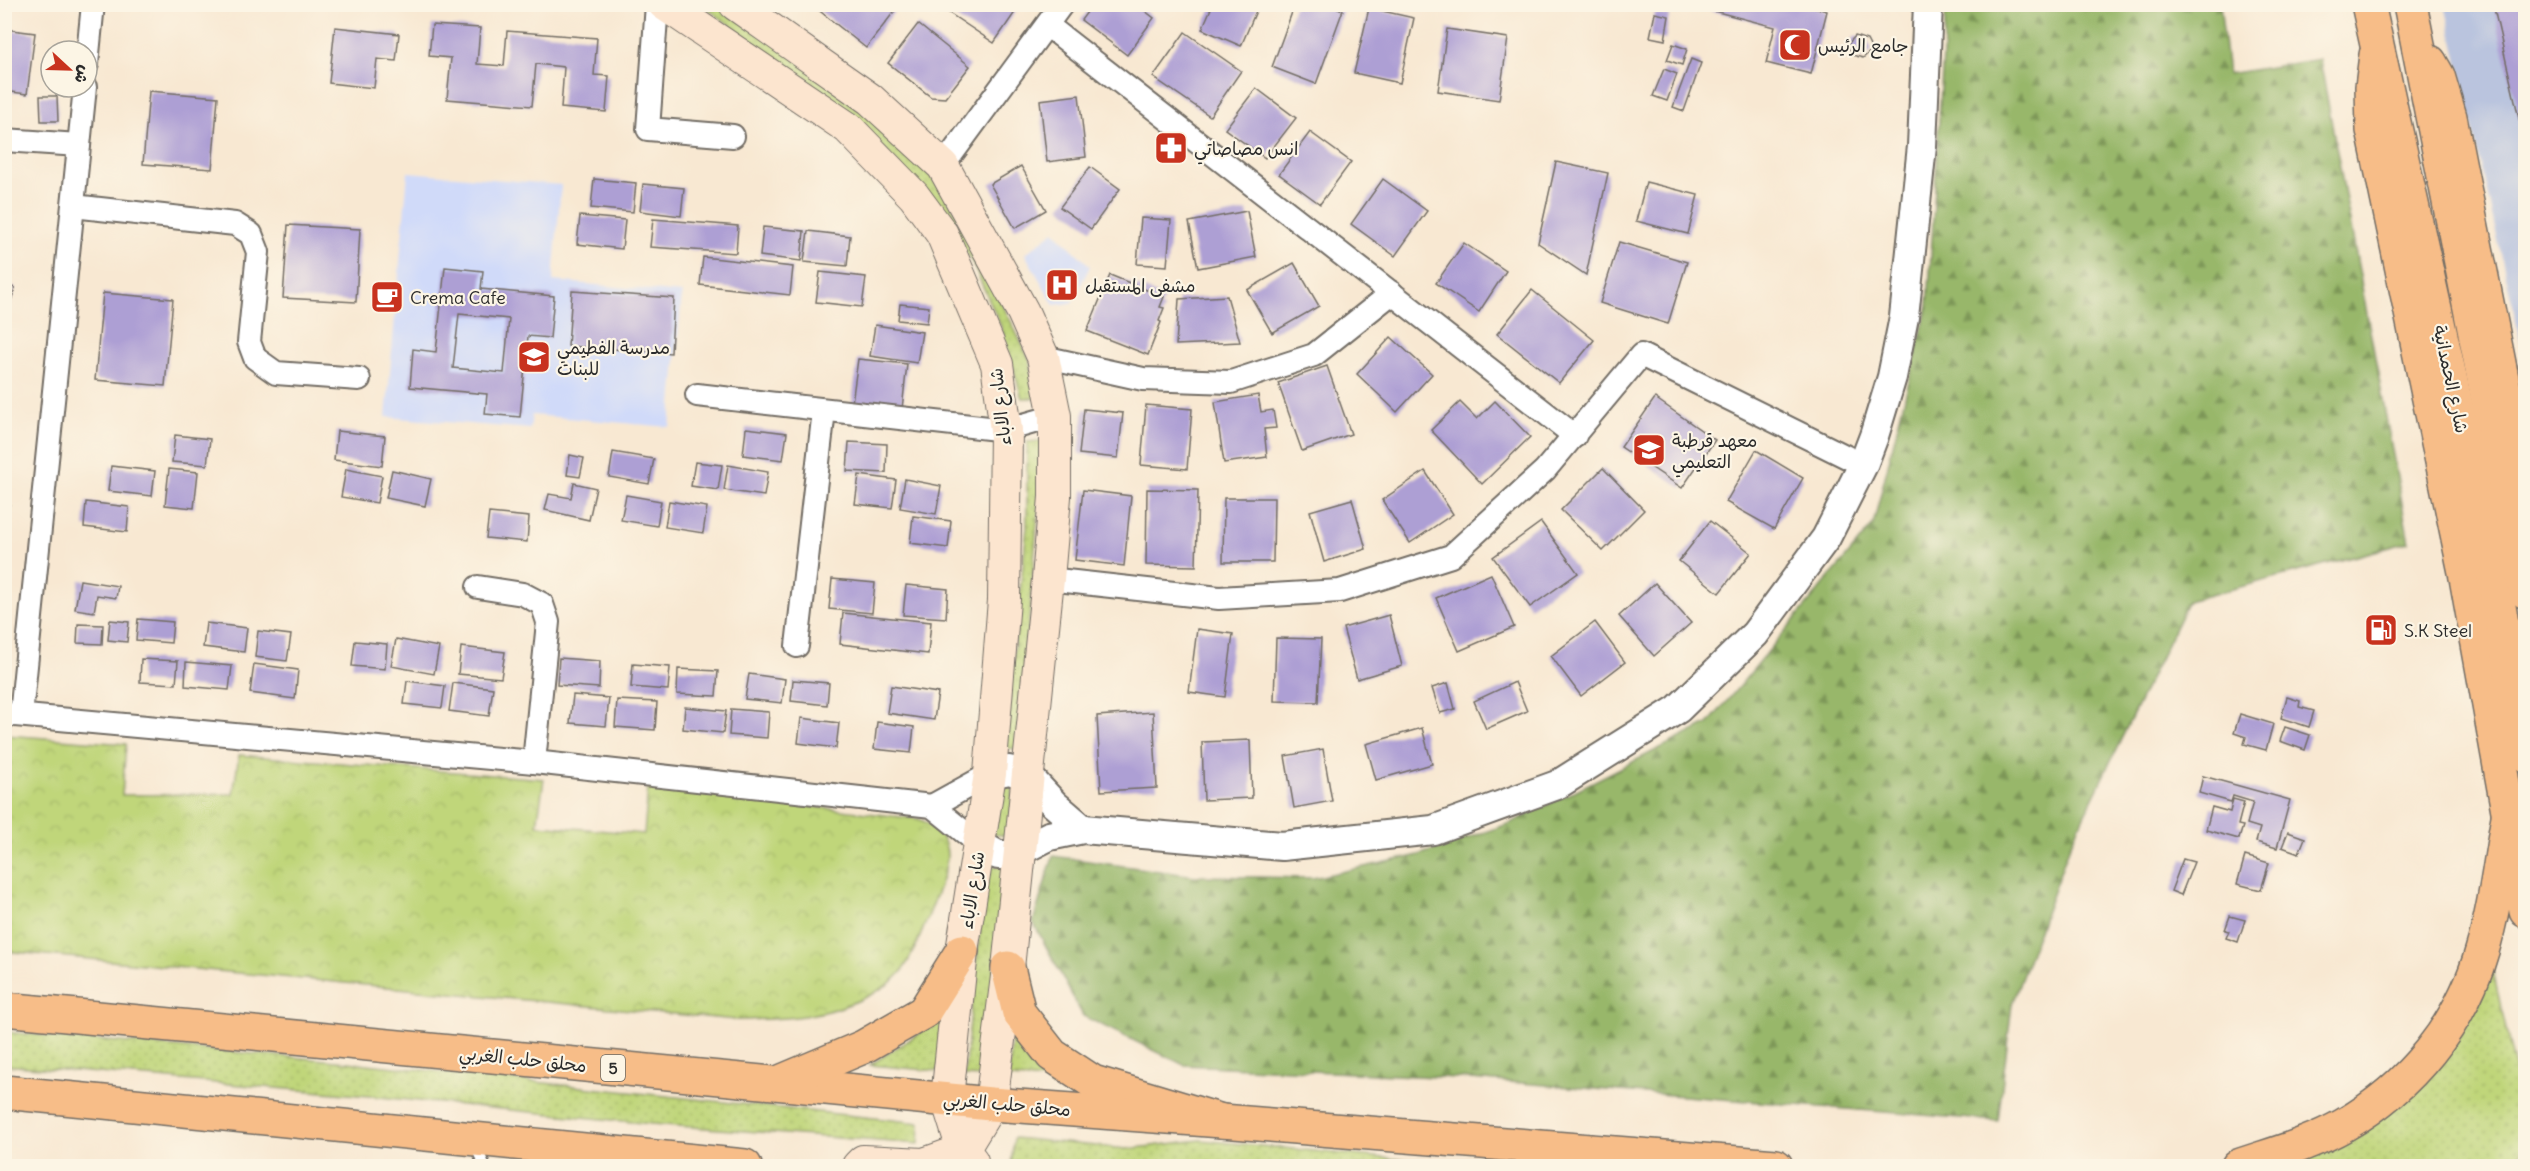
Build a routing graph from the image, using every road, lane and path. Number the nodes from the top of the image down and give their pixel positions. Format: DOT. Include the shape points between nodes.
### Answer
graph roads {
  1 [pos="93,4"];
  2 [pos="657,4"];
  3 [pos="664,4"];
  4 [pos="735,4"];
  5 [pos="1062,4"];
  6 [pos="1928,4"];
  7 [pos="2410,4"];
  8 [pos="2367,5"];
  9 [pos="1047,25"];
  10 [pos="90,39"];
  11 [pos="2418,39"];
  12 [pos="2378,42"];
  13 [pos="84,99"];
  14 [pos="733,136"];
  15 [pos="4,140"];
  16 [pos="79,145"];
  17 [pos="943,166"];
  18 [pos="73,206"];
  19 [pos="1392,293"];
  20 [pos="1043,357"];
  21 [pos="359,379"];
  22 [pos="697,395"];
  23 [pos="824,410"];
  24 [pos="1055,416"];
  25 [pos="1006,430"];
  26 [pos="1575,435"];
  27 [pos="1863,465"];
  28 [pos="2526,499"];
  29 [pos="1048,579"];
  30 [pos="478,587"];
  31 [pos="2526,592"];
  32 [pos="797,646"];
  33 [pos="13,715"];
  34 [pos="2526,756"];
  35 [pos="534,762"];
  36 [pos="990,774"];
  37 [pos="1028,776"];
  38 [pos="932,806"];
  39 [pos="2508,817"];
  40 [pos="1083,829"];
  41 [pos="980,845"];
  42 [pos="1019,853"];
  43 [pos="2526,911"];
  44 [pos="962,951"];
  45 [pos="1008,968"];
  46 [pos="4,1009"];
  47 [pos="776,1083"];
  48 [pos="4,1092"];
  49 [pos="947,1099"];
  50 [pos="991,1104"];
  51 [pos="1222,1121"];
  52 [pos="478,1153"];
  53 [pos="1642,1154"];
  54 [pos="970,1158"];
  55 [pos="745,1167"];
  56 [pos="858,1167"];
  57 [pos="1698,1167"];
  58 [pos="1776,1167"];
  59 [pos="2238,1167"];
  1 -- 10 [label="street"];
  2 -- 14 [label="street" via="648,129"];
  3 -- 25 [label="main road, شارع الاباء" via="848,128 914,196 942,234 997,364"];
  4 -- 17 [label="main road" via="870,99"];
  5 -- 9 [label="street"];
  6 -- 27 [label="street" via="1922,146 1904,317 1887,397"];
  7 -- 11 [label="main road, شارع الحمدانية"];
  8 -- 12 [label="main road, شارع الحمدانية"];
  9 -- 17 [label="street"];
  9 -- 19 [label="street"];
  11 -- 28 [label="main road" via="2438,76 2450,117 2510,393"];
  11 -- 31 [label="main road, شارع الحمدانية"];
  12 -- 34 [label="main road, شارع الحمدانية" via="2492,568"];
  12 -- 39 [label="main road" via="2372,87 2373,130 2465,572"];
  13 -- 16 [label="street"];
  15 -- 16 [label="street"];
  16 -- 18 [label="street"];
  17 -- 20 [label="main road" via="988,245"];
  18 -- 21 [label="street" via="235,224 251,234 258,252 249,342 255,358 276,373"];
  18 -- 33 [label="street"];
  19 -- 20 [label="street" via="1314,355 1231,382 1143,379"];
  19 -- 26 [label="street"];
  20 -- 24 [label="main road"];
  22 -- 23 [label="street"];
  23 -- 25 [label="street"];
  23 -- 32 [label="street"];
  24 -- 25 [label="street"];
  24 -- 29 [label="main road" via="1055,497"];
  25 -- 36 [label="main road, شارع الاباء" via="1004,600"];
  26 -- 27 [label="street" via="1641,355"];
  26 -- 29 [label="street" via="1545,470 1451,556 1340,591 1219,598"];
  27 -- 40 [label="street" via="1826,538 1755,634 1678,709 1557,785 1433,830 1282,846"];
  29 -- 37 [label="main road"];
  30 -- 35 [label="street" via="523,594 542,604 548,622"];
  33 -- 35 [label="street"];
  35 -- 38 [label="street"];
  36 -- 37 [label="street" via="1009,770"];
  36 -- 38 [label="street"];
  36 -- 41 [label="main road, شارع الاباء"];
  37 -- 40 [label="street"];
  37 -- 42 [label="main road"];
  38 -- 41 [label="street"];
  39 -- 43 [label="main road"];
  39 -- 59 [label="main road" via="2482,951 2452,1021 2430,1052 2375,1105 2343,1126"];
  40 -- 42 [label="street" via="1049,836"];
  41 -- 42 [label="street" via="998,855"];
  41 -- 44 [label="main road, شارع الاباء"];
  42 -- 45 [label="main road"];
  44 -- 47 [label="main road" via="924,1012 864,1047"];
  44 -- 49 [label="main road, شارع الاباء"];
  45 -- 50 [label="main road"];
  45 -- 51 [label="main road" via="1019,1013 1052,1055 1094,1082"];
  46 -- 47 [label="main road, محلق حلب الغربي / 5"];
  47 -- 49 [label="main road, محلق حلب الغربي / 5"];
  48 -- 52 [label="main road"];
  49 -- 50 [label="main road, محلق حلب الغربي / 5"];
  49 -- 54 [label="main road"];
  50 -- 51 [label="main road, محلق حلب الغربي / 5"];
  50 -- 54 [label="main road"];
  51 -- 53 [label="main road, 5"];
  52 -- 55 [label="main road"];
  53 -- 57 [label="main road, 5"];
  53 -- 58 [label="main road, 5"];
  54 -- 56 [label="main road" via="924,1164 863,1161"];
}
